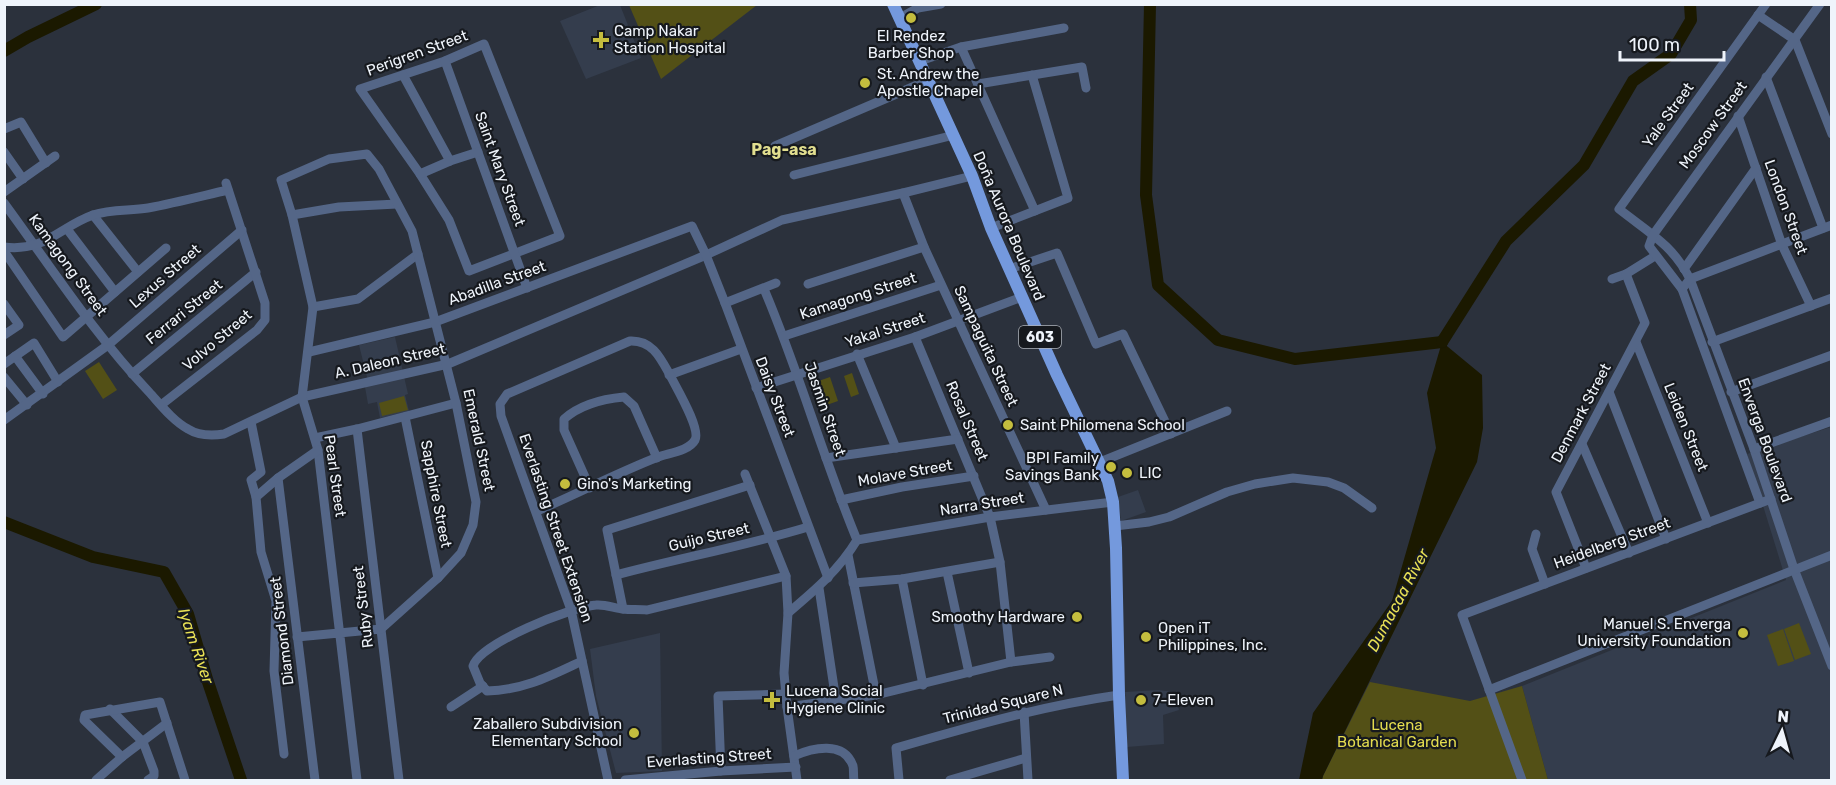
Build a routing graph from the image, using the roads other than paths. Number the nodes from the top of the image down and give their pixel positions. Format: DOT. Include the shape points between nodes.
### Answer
graph roads {
  1 [pos="893,4"];
  2 [pos="941,4"];
  3 [pos="1766,4"];
  4 [pos="1820,4"];
  5 [pos="1758,15"];
  6 [pos="900,18"];
  7 [pos="1064,28"];
  8 [pos="1795,40"];
  9 [pos="961,47"];
  10 [pos="444,61"];
  11 [pos="920,61"];
  12 [pos="403,75"];
  13 [pos="1032,75"];
  14 [pos="1766,77"];
  15 [pos="929,80"];
  16 [pos="978,84"];
  17 [pos="1086,88"];
  18 [pos="1738,116"];
  19 [pos="4,129"];
  20 [pos="1832,134"];
  21 [pos="954,135"];
  22 [pos="775,146"];
  23 [pos="4,152"];
  24 [pos="478,152"];
  25 [pos="56,156"];
  26 [pos="450,161"];
  27 [pos="46,163"];
  28 [pos="1756,168"];
  29 [pos="420,174"];
  30 [pos="794,176"];
  31 [pos="972,176"];
  32 [pos="23,179"];
  33 [pos="281,180"];
  34 [pos="4,192"];
  35 [pos="903,194"];
  36 [pos="397,204"];
  37 [pos="5,206"];
  38 [pos="1035,211"];
  39 [pos="292,214"];
  40 [pos="93,215"];
  41 [pos="692,226"];
  42 [pos="1827,226"];
  43 [pos="991,228"];
  44 [pos="67,229"];
  45 [pos="242,230"];
  46 [pos="1653,235"];
  47 [pos="1782,245"];
  48 [pos="34,246"];
  49 [pos="924,247"];
  50 [pos="166,248"];
  51 [pos="4,249"];
  52 [pos="418,254"];
  53 [pos="514,254"];
  54 [pos="706,255"];
  55 [pos="1655,256"];
  56 [pos="1009,269"];
  57 [pos="1684,269"];
  58 [pos="138,272"];
  59 [pos="256,272"];
  60 [pos="1626,274"];
  61 [pos="1612,279"];
  62 [pos="1690,279"];
  63 [pos="777,283"];
  64 [pos="808,284"];
  65 [pos="941,285"];
  66 [pos="527,288"];
  67 [pos="764,289"];
  68 [pos="1683,289"];
  69 [pos="115,292"];
  70 [pos="1022,297"];
  71 [pos="1832,298"];
  72 [pos="725,303"];
  73 [pos="5,306"];
  74 [pos="1811,306"];
  75 [pos="313,307"];
  76 [pos="87,317"];
  77 [pos="959,321"];
  78 [pos="435,322"];
  79 [pos="4,335"];
  80 [pos="784,336"];
  81 [pos="915,337"];
  82 [pos="1636,342"];
  83 [pos="1712,342"];
  84 [pos="108,345"];
  85 [pos="741,349"];
  86 [pos="309,352"];
  87 [pos="857,354"];
  88 [pos="1832,355"];
  89 [pos="15,356"];
  90 [pos="4,364"];
  91 [pos="448,364"];
  92 [pos="132,374"];
  93 [pos="669,375"];
  94 [pos="796,376"];
  95 [pos="4,377"];
  96 [pos="58,382"];
  97 [pos="756,387"];
  98 [pos="1609,392"];
  99 [pos="1731,392"];
  100 [pos="43,394"];
  101 [pos="302,397"];
  102 [pos="456,403"];
  103 [pos="27,405"];
  104 [pos="161,405"];
  105 [pos="1227,411"];
  106 [pos="6,416"];
  107 [pos="405,417"];
  108 [pos="1832,421"];
  109 [pos="251,422"];
  110 [pos="357,429"];
  111 [pos="1171,434"];
  112 [pos="315,438"];
  113 [pos="958,439"];
  114 [pos="1582,444"];
  115 [pos="896,448"];
  116 [pos="1754,449"];
  117 [pos="318,450"];
  118 [pos="657,458"];
  119 [pos="826,458"];
  120 [pos="1100,462"];
  121 [pos="745,474"];
  122 [pos="974,476"];
  123 [pos="278,478"];
  124 [pos="750,484"];
  125 [pos="590,488"];
  126 [pos="256,497"];
  127 [pos="1771,499"];
  128 [pos="841,500"];
  129 [pos="1113,502"];
  130 [pos="1760,503"];
  131 [pos="1372,508"];
  132 [pos="1046,510"];
  133 [pos="537,511"];
  134 [pos="990,517"];
  135 [pos="1707,523"];
  136 [pos="808,526"];
  137 [pos="1115,526"];
  138 [pos="1536,534"];
  139 [pos="771,538"];
  140 [pos="1666,539"];
  141 [pos="857,540"];
  142 [pos="1629,553"];
  143 [pos="848,555"];
  144 [pos="1832,555"];
  145 [pos="1000,562"];
  146 [pos="1586,568"];
  147 [pos="1794,569"];
  148 [pos="947,572"];
  149 [pos="616,575"];
  150 [pos="786,576"];
  151 [pos="438,578"];
  152 [pos="828,578"];
  153 [pos="902,579"];
  154 [pos="853,583"];
  155 [pos="1545,584"];
  156 [pos="819,588"];
  157 [pos="623,609"];
  158 [pos="571,610"];
  159 [pos="788,613"];
  160 [pos="381,629"];
  161 [pos="339,634"];
  162 [pos="297,637"];
  163 [pos="1050,657"];
  164 [pos="582,661"];
  165 [pos="1011,662"];
  166 [pos="1831,666"];
  167 [pos="969,673"];
  168 [pos="1832,677"];
  169 [pos="923,685"];
  170 [pos="483,686"];
  171 [pos="1489,690"];
  172 [pos="786,694"];
  173 [pos="876,695"];
  174 [pos="1119,695"];
  175 [pos="836,701"];
  176 [pos="787,706"];
  177 [pos="451,707"];
  178 [pos="110,709"];
  179 [pos="1024,712"];
  180 [pos="168,723"];
  181 [pos="143,742"];
  182 [pos="284,754"];
  183 [pos="794,756"];
  184 [pos="122,757"];
  185 [pos="1026,758"];
  186 [pos="796,767"];
  187 [pos="721,771"];
  188 [pos="710,777"];
  189 [pos="96,780"];
  190 [pos="148,780"];
  191 [pos="185,780"];
  192 [pos="315,780"];
  193 [pos="357,780"];
  194 [pos="399,780"];
  195 [pos="608,780"];
  196 [pos="625,780"];
  197 [pos="797,780"];
  198 [pos="854,780"];
  199 [pos="899,780"];
  200 [pos="950,780"];
  201 [pos="1028,780"];
  202 [pos="1123,780"];
  203 [pos="1522,780"];
  1 -- 6 [label="main road, Doña Aurora Boulevard / 603"];
  2 -- 6 [label="street" via="918,8"];
  3 -- 5 [label="street, Yale Street"];
  4 -- 8 [label="street, Moscow Street"];
  5 -- 8 [label="street"];
  5 -- 46 [label="street, Yale Street" via="1619,209"];
  6 -- 11 [label="main road, Doña Aurora Boulevard / 603"];
  7 -- 9 [label="street"];
  8 -- 14 [label="street, Moscow Street"];
  8 -- 20 [label="street"];
  9 -- 11 [label="street"];
  9 -- 16 [label="street"];
  10 -- 12 [label="street, Perigren Street"];
  10 -- 24 [label="street, Saint Mary Street"];
  10 -- 53 [label="street, Perigren Street" via="484,45 560,236"];
  11 -- 15 [label="main road, Doña Aurora Boulevard / 603"];
  12 -- 26 [label="street"];
  12 -- 29 [label="street, Perigren Street" via="360,89"];
  13 -- 16 [label="street"];
  13 -- 17 [label="street" via="1082,67"];
  13 -- 38 [label="street" via="1068,198"];
  14 -- 18 [label="street, Moscow Street"];
  14 -- 42 [label="street"];
  15 -- 21 [label="main road, Doña Aurora Boulevard / 603"];
  15 -- 22 [label="street"];
  16 -- 38 [label="street"];
  18 -- 28 [label="street, London Street"];
  18 -- 46 [label="street, Moscow Street"];
  19 -- 27 [label="street" via="21,122"];
  21 -- 30 [label="street"];
  21 -- 31 [label="main road, Doña Aurora Boulevard / 603"];
  23 -- 32 [label="street"];
  24 -- 26 [label="street"];
  24 -- 53 [label="street, Saint Mary Street"];
  25 -- 27 [label="street"];
  26 -- 29 [label="street"];
  27 -- 32 [label="street"];
  28 -- 47 [label="street, London Street"];
  28 -- 57 [label="street"];
  29 -- 53 [label="street" via="448,220 469,271"];
  31 -- 35 [label="street, A. Daleon Street"];
  31 -- 43 [label="main road, Doña Aurora Boulevard / 603"];
  32 -- 34 [label="street"];
  33 -- 36 [label="street, Emerald Street" via="329,159 367,154"];
  33 -- 39 [label="street, Pearl Street"];
  35 -- 49 [label="street, Sampaguita Street"];
  35 -- 54 [label="street, A. Daleon Street" via="782,220"];
  36 -- 39 [label="street"];
  36 -- 52 [label="street, Emerald Street" via="412,231"];
  37 -- 48 [label="street, Kamagong Street"];
  38 -- 43 [label="street"];
  39 -- 75 [label="street, Pearl Street"];
  40 -- 44 [label="street"];
  40 -- 45 [label="street, Volvo Street" via="149,207 227,186"];
  40 -- 58 [label="street"];
  41 -- 54 [label="street, Daisy Street"];
  41 -- 66 [label="street, Abadilla Street"];
  42 -- 47 [label="street"];
  43 -- 56 [label="main road, Doña Aurora Boulevard / 603"];
  44 -- 48 [label="street"];
  44 -- 69 [label="street"];
  45 -- 59 [label="street, Volvo Street"];
  45 -- 84 [label="street, Lexus Street"];
  46 -- 55 [label="street" via="1649,246"];
  46 -- 57 [label="street, Enverga Boulevard" via="1669,248"];
  47 -- 62 [label="street"];
  47 -- 74 [label="street, London Street"];
  48 -- 51 [label="street"];
  48 -- 76 [label="street, Kamagong Street"];
  49 -- 64 [label="street"];
  49 -- 65 [label="street, Sampaguita Street"];
  50 -- 58 [label="street"];
  51 -- 76 [label="street" via="63,337"];
  52 -- 75 [label="street" via="358,299"];
  52 -- 78 [label="street, Emerald Street"];
  53 -- 66 [label="street, Saint Mary Street"];
  54 -- 72 [label="street, Daisy Street"];
  54 -- 91 [label="street, A. Daleon Street"];
  55 -- 60 [label="street"];
  55 -- 68 [label="street"];
  56 -- 70 [label="main road, Doña Aurora Boulevard / 603"];
  56 -- 111 [label="street" via="1057,253 1096,344 1123,334"];
  57 -- 62 [label="street, Enverga Boulevard"];
  58 -- 69 [label="street"];
  59 -- 92 [label="street, Ferrari Street"];
  59 -- 104 [label="street, Volvo Street" via="265,303 262,324"];
  60 -- 61 [label="street"];
  60 -- 82 [label="street, Denmark Street" via="1646,322"];
  62 -- 68 [label="street"];
  62 -- 83 [label="street, Enverga Boulevard"];
  63 -- 67 [label="street"];
  65 -- 77 [label="street, Sampaguita Street"];
  65 -- 80 [label="street, Kamagong Street"];
  66 -- 78 [label="street, Abadilla Street"];
  67 -- 72 [label="street"];
  67 -- 80 [label="street, Jasmin Street"];
  68 -- 130 [label="street"];
  69 -- 76 [label="street"];
  70 -- 77 [label="street, Yakal Street"];
  70 -- 120 [label="main road, Doña Aurora Boulevard / 603"];
  71 -- 74 [label="street"];
  72 -- 85 [label="street, Daisy Street"];
  73 -- 79 [label="street" via="19,325"];
  74 -- 83 [label="street"];
  75 -- 86 [label="street, Pearl Street"];
  76 -- 84 [label="street, Kamagong Street"];
  77 -- 81 [label="street, Yakal Street"];
  77 -- 132 [label="street, Sampaguita Street"];
  78 -- 86 [label="street, Abadilla Street"];
  78 -- 91 [label="street, Emerald Street"];
  80 -- 94 [label="street, Jasmin Street"];
  81 -- 87 [label="street, Yakal Street"];
  81 -- 113 [label="street, Rosal Street"];
  82 -- 98 [label="street, Denmark Street"];
  82 -- 135 [label="street, Leiden Street"];
  83 -- 99 [label="street, Enverga Boulevard"];
  84 -- 92 [label="street, A. Daleon Street"];
  84 -- 96 [label="street, Lexus Street"];
  85 -- 93 [label="street"];
  85 -- 97 [label="street, Daisy Street"];
  86 -- 101 [label="street, Pearl Street"];
  87 -- 94 [label="street, Yakal Street"];
  87 -- 115 [label="street"];
  88 -- 99 [label="street"];
  89 -- 90 [label="street"];
  89 -- 96 [label="street" via="34,343"];
  89 -- 100 [label="street"];
  91 -- 101 [label="street, A. Daleon Street"];
  91 -- 102 [label="street, Emerald Street"];
  92 -- 104 [label="street, A. Daleon Street"];
  93 -- 118 [label="street" via="696,434 688,447"];
  93 -- 133 [label="street, Everlasting Street Extension" via="650,345 630,341 507,394 500,404 501,416"];
  94 -- 97 [label="street, Yakal Street"];
  94 -- 119 [label="street, Jasmin Street"];
  95 -- 103 [label="street"];
  96 -- 100 [label="street, Lexus Street"];
  97 -- 136 [label="street, Daisy Street"];
  98 -- 114 [label="street, Denmark Street"];
  98 -- 140 [label="street"];
  99 -- 116 [label="street, Enverga Boulevard"];
  100 -- 103 [label="street, Lexus Street"];
  101 -- 109 [label="street, A. Daleon Street"];
  101 -- 112 [label="street, Pearl Street"];
  102 -- 107 [label="street"];
  102 -- 151 [label="street, Emerald Street" via="476,502 473,525 461,553"];
  103 -- 106 [label="street, Lexus Street"];
  104 -- 109 [label="street, A. Daleon Street" via="186,428 204,435 224,435"];
  105 -- 111 [label="street"];
  107 -- 110 [label="street"];
  107 -- 151 [label="street, Sapphire Street"];
  108 -- 116 [label="street"];
  109 -- 126 [label="street" via="261,472 250,480"];
  110 -- 112 [label="street"];
  110 -- 160 [label="street, Ruby Street"];
  111 -- 120 [label="street"];
  112 -- 117 [label="street, Pearl Street"];
  113 -- 115 [label="street"];
  113 -- 122 [label="street, Rosal Street"];
  114 -- 142 [label="street"];
  114 -- 146 [label="street, Denmark Street" via="1556,492"];
  115 -- 119 [label="street"];
  116 -- 127 [label="street, Enverga Boulevard"];
  117 -- 123 [label="street"];
  117 -- 161 [label="street, Pearl Street"];
  118 -- 125 [label="street"];
  118 -- 125 [label="street" via="634,406 624,398 606,399 572,412 564,419 564,430"];
  119 -- 128 [label="street, Jasmin Street"];
  120 -- 129 [label="main road, Doña Aurora Boulevard / 603"];
  121 -- 124 [label="street"];
  122 -- 128 [label="street, Molave Street"];
  122 -- 134 [label="street, Rosal Street"];
  123 -- 126 [label="street"];
  123 -- 162 [label="street, Diamond Street"];
  124 -- 139 [label="street"];
  124 -- 149 [label="street" via="607,530"];
  125 -- 133 [label="street"];
  126 -- 182 [label="street" via="261,552 276,601 274,671"];
  127 -- 130 [label="street, Heidelberg Street"];
  127 -- 147 [label="street, Enverga Boulevard"];
  128 -- 141 [label="street, Jasmin Street"];
  129 -- 132 [label="street, Narra Street"];
  129 -- 137 [label="main road, Doña Aurora Boulevard / 603"];
  130 -- 135 [label="street, Heidelberg Street"];
  131 -- 137 [label="street" via="1344,488 1293,478 1227,492 1169,517"];
  132 -- 134 [label="street, Narra Street"];
  133 -- 158 [label="street, Everlasting Street Extension"];
  134 -- 141 [label="street, Narra Street"];
  134 -- 145 [label="street, Rosal Street"];
  135 -- 140 [label="street, Heidelberg Street"];
  136 -- 139 [label="street, Guijo Street"];
  136 -- 152 [label="street, Daisy Street"];
  137 -- 174 [label="main road, Doña Aurora Boulevard / 603"];
  138 -- 155 [label="street" via="1532,549"];
  139 -- 149 [label="street, Guijo Street"];
  139 -- 150 [label="street"];
  140 -- 142 [label="street, Heidelberg Street"];
  141 -- 143 [label="street"];
  142 -- 146 [label="street, Heidelberg Street"];
  143 -- 152 [label="street"];
  143 -- 154 [label="street"];
  144 -- 147 [label="street"];
  145 -- 148 [label="street"];
  145 -- 165 [label="street, Rosal Street"];
  146 -- 155 [label="street, Heidelberg Street"];
  147 -- 166 [label="street, Enverga Boulevard"];
  147 -- 171 [label="street"];
  148 -- 153 [label="street"];
  148 -- 167 [label="street"];
  149 -- 157 [label="street"];
  150 -- 157 [label="street" via="647,610"];
  150 -- 159 [label="street"];
  151 -- 160 [label="street, Emerald Street"];
  152 -- 156 [label="street"];
  153 -- 154 [label="street"];
  153 -- 169 [label="street"];
  154 -- 173 [label="street"];
  155 -- 171 [label="street, Heidelberg Street" via="1462,615"];
  156 -- 159 [label="street"];
  156 -- 175 [label="street"];
  157 -- 158 [label="street" via="597,604"];
  158 -- 164 [label="street, Everlasting Street Extension"];
  158 -- 170 [label="street" via="506,637 475,660 473,666"];
  159 -- 172 [label="street"];
  160 -- 161 [label="street"];
  160 -- 194 [label="street, Ruby Street"];
  161 -- 162 [label="street"];
  161 -- 193 [label="street, Pearl Street"];
  162 -- 192 [label="street, Diamond Street"];
  163 -- 165 [label="street"];
  164 -- 170 [label="street" via="527,686 488,691"];
  164 -- 195 [label="street, Everlasting Street Extension"];
  165 -- 167 [label="street"];
  166 -- 168 [label="street, Enverga Boulevard"];
  167 -- 169 [label="street"];
  169 -- 173 [label="street"];
  170 -- 177 [label="street"];
  171 -- 203 [label="street"];
  172 -- 176 [label="street"];
  172 -- 187 [label="street" via="718,696"];
  173 -- 175 [label="street"];
  174 -- 179 [label="street, Trinidad Square N"];
  174 -- 202 [label="main road, Doña Aurora Boulevard / 603"];
  175 -- 176 [label="street"];
  176 -- 183 [label="street"];
  178 -- 180 [label="street" via="160,702"];
  178 -- 181 [label="street"];
  178 -- 184 [label="street" via="85,715 84,720"];
  179 -- 185 [label="street"];
  179 -- 199 [label="street, Trinidad Square N" via="896,748"];
  180 -- 181 [label="street"];
  180 -- 191 [label="street"];
  181 -- 184 [label="street"];
  181 -- 190 [label="street" via="154,771"];
  183 -- 186 [label="street"];
  183 -- 198 [label="street" via="809,749 837,749 853,766"];
  184 -- 189 [label="street"];
  185 -- 200 [label="street"];
  185 -- 201 [label="street"];
  186 -- 187 [label="street, Everlasting Street"];
  186 -- 197 [label="street"];
  187 -- 188 [label="street, Everlasting Street"];
  188 -- 196 [label="street, Everlasting Street"];
}
